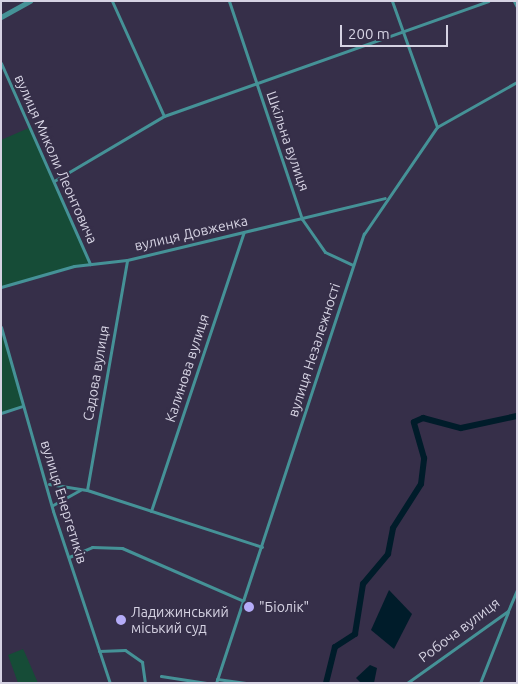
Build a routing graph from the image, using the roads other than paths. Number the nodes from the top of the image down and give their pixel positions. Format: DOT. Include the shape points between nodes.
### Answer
graph roads {
  1 [pos="30,1"];
  2 [pos="112,1"];
  3 [pos="230,1"];
  4 [pos="392,1"];
  5 [pos="488,1"];
  6 [pos="514,1"];
  7 [pos="517,7"];
  8 [pos="1,17"];
  9 [pos="403,32"];
  10 [pos="1,63"];
  11 [pos="256,82"];
  12 [pos="517,82"];
  13 [pos="164,116"];
  14 [pos="437,127"];
  15 [pos="54,181"];
  16 [pos="385,198"];
  17 [pos="302,219"];
  18 [pos="244,232"];
  19 [pos="127,260"];
  20 [pos="90,264"];
  21 [pos="353,265"];
  22 [pos="1,287"];
  23 [pos="1,327"];
  24 [pos="23,406"];
  25 [pos="1,413"];
  26 [pos="49,484"];
  27 [pos="84,490"];
  28 [pos="53,505"];
  29 [pos="151,511"];
  30 [pos="262,547"];
  31 [pos="68,557"];
  32 [pos="517,590"];
  33 [pos="244,602"];
  34 [pos="508,611"];
  35 [pos="99,651"];
  36 [pos="161,676"];
  37 [pos="216,681"];
  38 [pos="110,683"];
  39 [pos="145,683"];
  40 [pos="206,683"];
  41 [pos="246,683"];
  42 [pos="407,683"];
  43 [pos="480,683"];
  1 -- 8 [label="street"];
  2 -- 13 [label="street"];
  3 -- 11 [label="street, Шкільна вулиця"];
  4 -- 9 [label="street"];
  5 -- 9 [label="street"];
  6 -- 7 [label="street"];
  9 -- 11 [label="street"];
  9 -- 14 [label="street"];
  10 -- 15 [label="street, вулиця Миколи Леонтовича"];
  11 -- 13 [label="street"];
  11 -- 17 [label="street, Шкільна вулиця"];
  12 -- 14 [label="street, вулиця Незалежності"];
  13 -- 15 [label="street"];
  14 -- 16 [label="street, вулиця Незалежності"];
  15 -- 20 [label="street, вулиця Миколи Леонтовича"];
  16 -- 17 [label="street, вулиця Довженка"];
  16 -- 21 [label="street, вулиця Незалежності" via="364,234"];
  17 -- 18 [label="street, вулиця Довженка"];
  17 -- 21 [label="street, Шкільна вулиця" via="324,252"];
  18 -- 19 [label="street, вулиця Довженка"];
  18 -- 29 [label="street, Калинова вулиця"];
  19 -- 20 [label="street, вулиця Довженка"];
  19 -- 27 [label="street, Садова вулиця"];
  20 -- 22 [label="street, вулиця Довженка"];
  21 -- 30 [label="street, вулиця Незалежності"];
  23 -- 24 [label="street, вулиця Енергетиків"];
  24 -- 25 [label="street"];
  24 -- 26 [label="street, вулиця Енергетиків"];
  26 -- 27 [label="street"];
  26 -- 28 [label="street, вулиця Енергетиків"];
  27 -- 28 [label="street" via="68,493"];
  27 -- 29 [label="street"];
  28 -- 31 [label="street, вулиця Енергетиків"];
  29 -- 30 [label="street"];
  30 -- 33 [label="street, вулиця Незалежності"];
  31 -- 33 [label="street" via="92,547 122,548"];
  31 -- 35 [label="street, вулиця Енергетиків"];
  32 -- 34 [label="street, Робоча вулиця"];
  33 -- 37 [label="street, вулиця Незалежності"];
  34 -- 42 [label="street, Робоча вулиця"];
  34 -- 43 [label="street"];
  35 -- 38 [label="street, вулиця Енергетиків"];
  35 -- 39 [label="street" via="125,650 142,662"];
  36 -- 40 [label="street"];
  37 -- 41 [label="street"];
}
